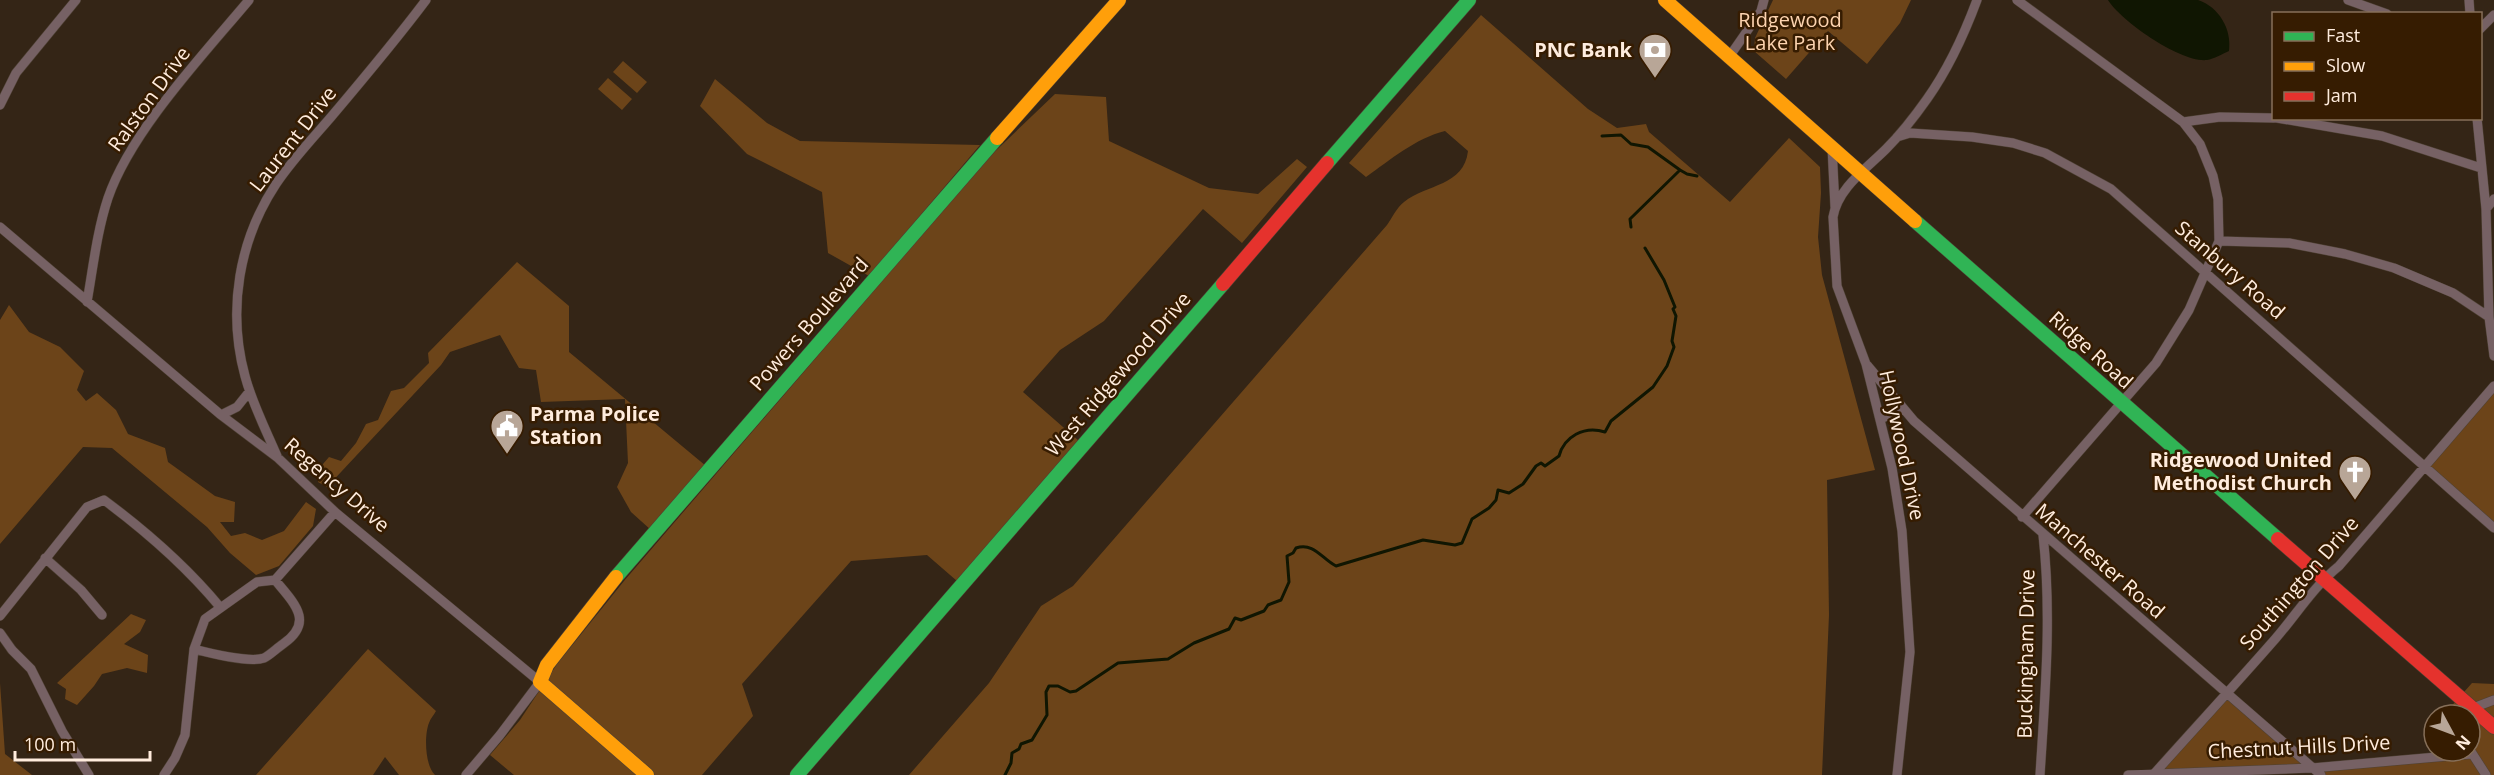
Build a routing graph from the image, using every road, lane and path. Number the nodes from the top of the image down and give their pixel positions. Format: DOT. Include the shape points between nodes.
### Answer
graph roads {
  1 [pos="76,0"];
  2 [pos="249,0"];
  3 [pos="426,0"];
  4 [pos="1119,0"];
  5 [pos="1469,0"];
  6 [pos="1665,0"];
  7 [pos="1764,0"];
  8 [pos="1977,0"];
  9 [pos="2018,0"];
  10 [pos="2348,0"];
  11 [pos="2381,12"];
  12 [pos="2494,15"];
  13 [pos="2482,28"];
  14 [pos="1729,57"];
  15 [pos="0,105"];
  16 [pos="2272,118"];
  17 [pos="2287,120"];
  18 [pos="2477,120"];
  19 [pos="2183,122"];
  20 [pos="1897,137"];
  21 [pos="1832,147"];
  22 [pos="2481,168"];
  23 [pos="1862,172"];
  24 [pos="2494,199"];
  25 [pos="1835,207"];
  26 [pos="2486,209"];
  27 [pos="0,227"];
  28 [pos="2219,241"];
  29 [pos="2206,272"];
  30 [pos="87,302"];
  31 [pos="2489,317"];
  32 [pos="2494,356"];
  33 [pos="1866,364"];
  34 [pos="2494,386"];
  35 [pos="249,392"];
  36 [pos="2121,402"];
  37 [pos="1903,409"];
  38 [pos="221,415"];
  39 [pos="1880,419"];
  40 [pos="278,458"];
  41 [pos="2424,465"];
  42 [pos="335,512"];
  43 [pos="2022,517"];
  44 [pos="2494,528"];
  45 [pos="2043,535"];
  46 [pos="45,558"];
  47 [pos="2324,579"];
  48 [pos="275,580"];
  49 [pos="220,607"];
  50 [pos="102,615"];
  51 [pos="0,616"];
  52 [pos="0,633"];
  53 [pos="194,650"];
  54 [pos="540,682"];
  55 [pos="2226,694"];
  56 [pos="2460,703"];
  57 [pos="2422,757"];
  58 [pos="2312,768"];
  59 [pos="2154,774"];
  60 [pos="89,775"];
  61 [pos="164,775"];
  62 [pos="466,775"];
  63 [pos="647,775"];
  64 [pos="797,775"];
  65 [pos="1897,775"];
  66 [pos="2040,775"];
  67 [pos="2128,775"];
  68 [pos="2321,775"];
  1 -- 15 [label="street" via="16,73"];
  2 -- 30 [label="street, Ralston Drive" via="133,146 108,198"];
  3 -- 35 [label="street, Laurent Drive" via="283,174 257,219 241,269 237,308 239,350"];
  4 -- 54 [label="main road, Powers Boulevard" via="615,578 547,664"];
  5 -- 64 [label="main road, West Ridgewood Drive"];
  6 -- 14 [label="main road, Ridge Road"];
  7 -- 14 [label="street" via="1761,11"];
  8 -- 20 [label="street" via="1951,62"];
  9 -- 19 [label="street"];
  10 -- 11 [label="street"];
  12 -- 13 [label="street"];
  14 -- 21 [label="main road, Ridge Road"];
  16 -- 19 [label="street" via="2220,117"];
  17 -- 22 [label="street" via="2382,136"];
  18 -- 22 [label="street"];
  19 -- 28 [label="street" via="2200,144 2213,176"];
  20 -- 23 [label="street"];
  20 -- 29 [label="street, Stanbury Road" via="1910,133 1972,137 2013,142 2045,153 2111,189"];
  21 -- 23 [label="main road, Ridge Road"];
  21 -- 25 [label="street, Hollywood Drive"];
  22 -- 26 [label="street"];
  23 -- 25 [label="street"];
  23 -- 36 [label="main road, Ridge Road"];
  24 -- 26 [label="street"];
  25 -- 33 [label="street, Hollywood Drive" via="1837,286"];
  26 -- 31 [label="street"];
  27 -- 30 [label="street, Regency Drive"];
  28 -- 29 [label="street"];
  28 -- 31 [label="street" via="2289,243 2345,254 2394,268 2453,293"];
  29 -- 36 [label="street" via="2189,310 2156,363"];
  29 -- 41 [label="street, Stanbury Road"];
  30 -- 38 [label="street, Regency Drive"];
  31 -- 32 [label="street"];
  33 -- 37 [label="street, Manchester Road"];
  33 -- 39 [label="street, Hollywood Drive"];
  34 -- 41 [label="street, Southington Drive"];
  35 -- 38 [label="street" via="237,407"];
  35 -- 40 [label="street, Laurent Drive"];
  36 -- 43 [label="street"];
  36 -- 47 [label="main road, Ridge Road"];
  37 -- 39 [label="street"];
  37 -- 43 [label="street, Manchester Road"];
  38 -- 40 [label="street, Regency Drive"];
  39 -- 65 [label="street, Hollywood Drive" via="1902,531 1910,652"];
  40 -- 42 [label="street, Regency Drive"];
  41 -- 44 [label="street, Stanbury Road"];
  41 -- 47 [label="street, Southington Drive"];
  42 -- 48 [label="street"];
  42 -- 54 [label="street, Regency Drive"];
  43 -- 45 [label="street, Manchester Road"];
  45 -- 55 [label="street, Manchester Road"];
  45 -- 66 [label="street, Buckingham Drive" via="2049,617"];
  46 -- 49 [label="street" via="87,507 104,500 152,536"];
  46 -- 50 [label="street"];
  46 -- 51 [label="street"];
  47 -- 55 [label="street, Southington Drive"];
  47 -- 56 [label="main road, Ridge Road"];
  48 -- 49 [label="street" via="257,582"];
  48 -- 53 [label="street" via="295,604 301,619 295,636 263,658 236,658"];
  49 -- 53 [label="street" via="205,619"];
  52 -- 60 [label="street" via="31,669"];
  53 -- 61 [label="street" via="185,735"];
  54 -- 62 [label="street"];
  54 -- 63 [label="main road, Regency Drive"];
  55 -- 58 [label="street, Manchester Road"];
  55 -- 59 [label="street, Southington Drive"];
  57 -- 58 [label="street, Chestnut Hills Drive"];
  58 -- 59 [label="street, Chestnut Hills Drive"];
  58 -- 68 [label="street, Manchester Road"];
  59 -- 67 [label="street, Chestnut Hills Drive"];
}
